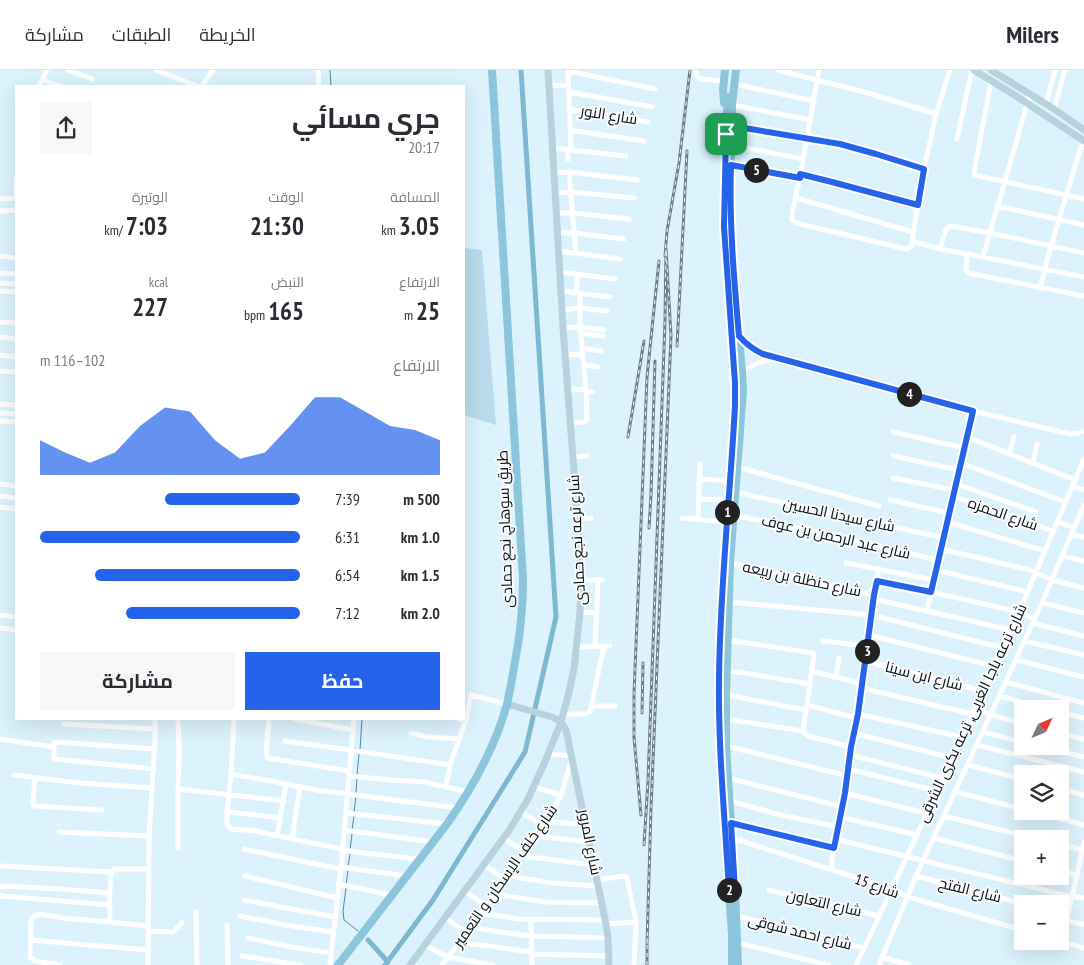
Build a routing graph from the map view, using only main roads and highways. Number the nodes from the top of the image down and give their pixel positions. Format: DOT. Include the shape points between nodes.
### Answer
graph roads {
  1 [pos="492,70"];
  2 [pos="725,70"];
  3 [pos="731,70"];
  4 [pos="736,70"];
  5 [pos="729,131"];
  6 [pos="738,372"];
  7 [pos="722,680"];
  8 [pos="732,890"];
  9 [pos="338,965"];
  10 [pos="732,965"];
  11 [pos="738,965"];
  1 -- 9 [label="main road, طريق سوهاج, نجع حمادى" via="523,579 520,634 507,704 494,740 468,792"];
  2 -- 5 [label="main road" via="724,94"];
  3 -- 5 [label="main road"];
  4 -- 5 [label="main road"];
  5 -- 6 [label="main road"];
  5 -- 6 [label="main road" via="724,227"];
  6 -- 7 [label="main road" via="722,584"];
  6 -- 7 [label="main road" via="742,404 726,670"];
  7 -- 8 [label="main road" via="721,758"];
  7 -- 8 [label="main road" via="726,696"];
  8 -- 10 [label="main road"];
  8 -- 11 [label="main road" via="737,916"];
}
